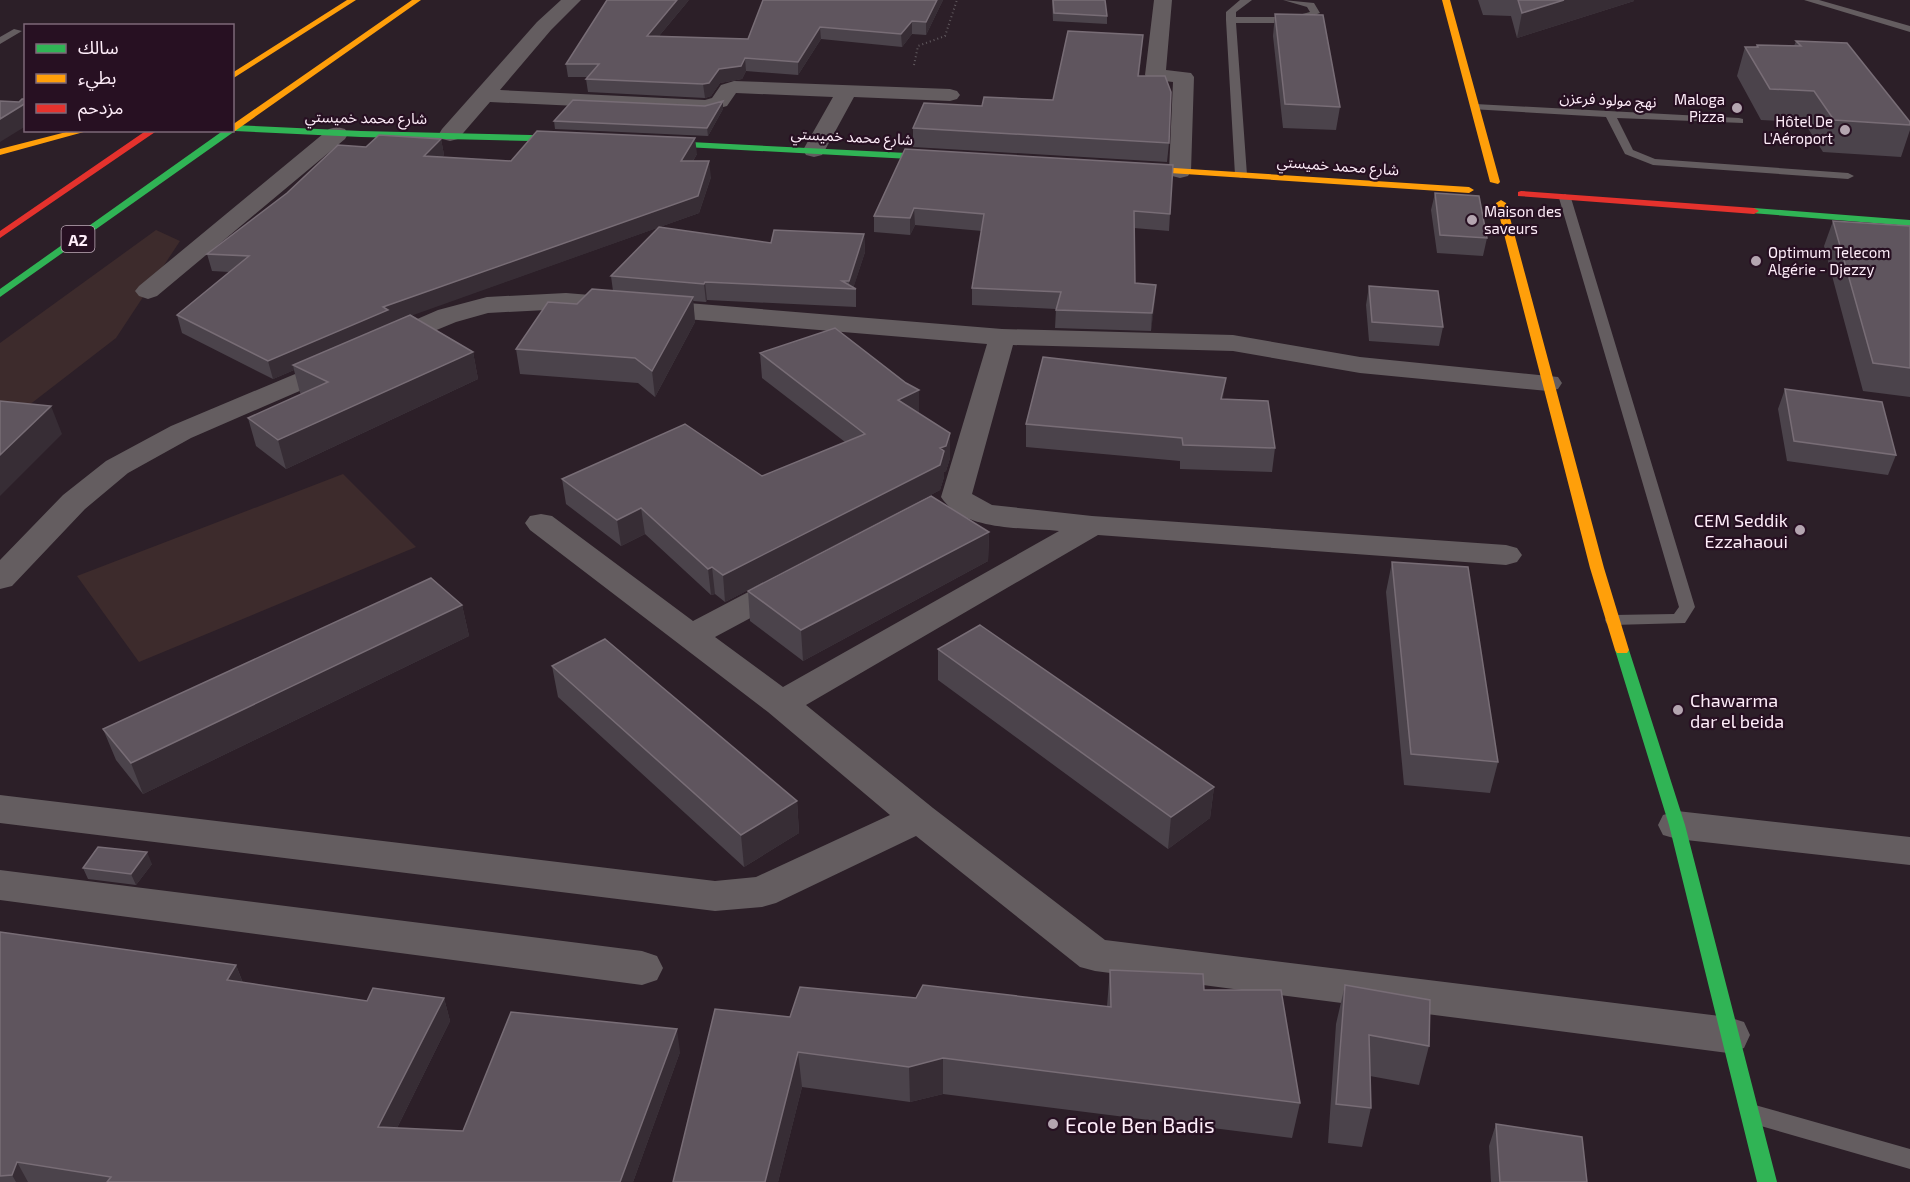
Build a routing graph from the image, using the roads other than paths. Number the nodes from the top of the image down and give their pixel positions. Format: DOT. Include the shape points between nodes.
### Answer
graph roads {
  1 [pos="352,0"];
  2 [pos="417,0"];
  3 [pos="572,0"];
  4 [pos="1163,0"];
  5 [pos="1247,0"];
  6 [pos="1288,0"];
  7 [pos="1446,0"];
  8 [pos="1809,0"];
  9 [pos="1232,20"];
  10 [pos="1910,29"];
  11 [pos="17,31"];
  12 [pos="0,41"];
  13 [pos="234,76"];
  14 [pos="847,91"];
  15 [pos="484,95"];
  16 [pos="950,95"];
  17 [pos="1475,107"];
  18 [pos="1610,114"];
  19 [pos="1739,121"];
  20 [pos="234,128"];
  21 [pos="234,129"];
  22 [pos="79,132"];
  23 [pos="151,132"];
  24 [pos="228,132"];
  25 [pos="336,134"];
  26 [pos="450,134"];
  27 [pos="594,140"];
  28 [pos="641,142"];
  29 [pos="814,150"];
  30 [pos="0,152"];
  31 [pos="964,159"];
  32 [pos="1112,167"];
  33 [pos="1180,171"];
  34 [pos="1241,175"];
  35 [pos="1848,176"];
  36 [pos="1495,182"];
  37 [pos="1470,190"];
  38 [pos="1521,194"];
  39 [pos="1565,198"];
  40 [pos="1490,201"];
  41 [pos="1910,223"];
  42 [pos="0,235"];
  43 [pos="148,291"];
  44 [pos="0,294"];
  45 [pos="1002,337"];
  46 [pos="1548,383"];
  47 [pos="541,523"];
  48 [pos="1092,525"];
  49 [pos="1506,555"];
  50 [pos="818,569"];
  51 [pos="0,579"];
  52 [pos="1613,620"];
  53 [pos="691,636"];
  54 [pos="781,704"];
  55 [pos="0,809"];
  56 [pos="920,818"];
  57 [pos="1677,825"];
  58 [pos="1910,850"];
  59 [pos="0,885"];
  60 [pos="642,968"];
  61 [pos="1728,1035"];
  62 [pos="1749,1113"];
  63 [pos="1910,1159"];
  64 [pos="1767,1182"];
  1 -- 13 [label="main road"];
  2 -- 20 [label="main road, A2"];
  3 -- 15 [label="street"];
  4 -- 33 [label="street" via="1155,75 1184,78"];
  5 -- 9 [label="lane" via="1231,12"];
  6 -- 9 [label="lane" via="1311,5 1315,13 1292,20"];
  7 -- 17 [label="main road"];
  8 -- 10 [label="lane"];
  9 -- 34 [label="lane"];
  11 -- 12 [label="lane"];
  14 -- 15 [label="street" via="734,87 728,89 720,102 706,106"];
  14 -- 16 [label="street"];
  14 -- 29 [label="street"];
  15 -- 26 [label="street"];
  17 -- 18 [label="lane, نهج مولود فرعزن"];
  17 -- 36 [label="main road"];
  18 -- 19 [label="lane, نهج مولود فرعزن"];
  18 -- 35 [label="lane" via="1629,152 1653,162"];
  21 -- 25 [label="main road, شارع محمد خميستي"];
  22 -- 30 [label="main road"];
  23 -- 42 [label="main road, A2"];
  24 -- 44 [label="main road, A2"];
  25 -- 26 [label="main road, شارع محمد خميستي"];
  25 -- 43 [label="street"];
  26 -- 27 [label="main road, شارع محمد خميستي"];
  28 -- 29 [label="main road, شارع محمد خميستي"];
  29 -- 31 [label="main road, شارع محمد خميستي"];
  32 -- 33 [label="main road, شارع محمد خميستي"];
  33 -- 34 [label="main road, شارع محمد خميستي"];
  34 -- 37 [label="main road, شارع محمد خميستي"];
  36 -- 37 [label="main road" via="1474,184"];
  36 -- 38 [label="main road" via="1510,185"];
  37 -- 40 [label="main road"];
  38 -- 39 [label="main road"];
  38 -- 40 [label="main road" via="1516,201"];
  39 -- 41 [label="main road"];
  39 -- 52 [label="lane" via="1687,607 1679,619"];
  40 -- 46 [label="main road"];
  45 -- 46 [label="street" via="1233,344 1360,365"];
  45 -- 48 [label="street" via="945,502 984,513"];
  45 -- 51 [label="street" via="566,301 487,305 447,316 181,432 117,467 74,502"];
  46 -- 52 [label="main road"];
  47 -- 53 [label="street"];
  48 -- 49 [label="street"];
  48 -- 54 [label="street"];
  50 -- 53 [label="street"];
  52 -- 57 [label="main road"];
  53 -- 54 [label="street"];
  54 -- 56 [label="street"];
  55 -- 56 [label="street" via="715,896 762,892"];
  56 -- 61 [label="street" via="1095,955"];
  57 -- 58 [label="street"];
  57 -- 61 [label="main road"];
  59 -- 60 [label="street"];
  61 -- 62 [label="main road"];
  62 -- 63 [label="lane"];
  62 -- 64 [label="main road"];
}
